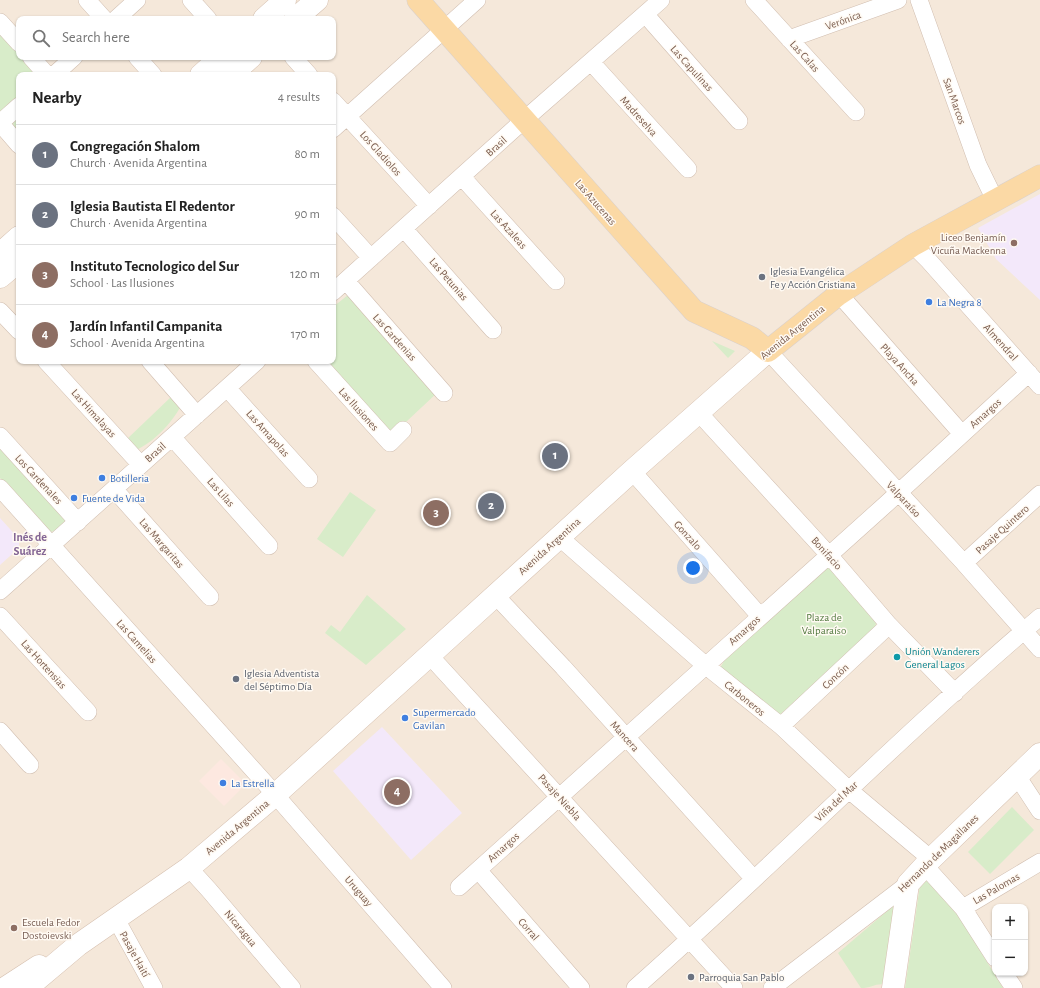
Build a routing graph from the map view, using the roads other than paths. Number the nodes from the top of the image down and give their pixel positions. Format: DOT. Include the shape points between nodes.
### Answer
graph roads {
  1 [pos="87,0"];
  2 [pos="137,0"];
  3 [pos="191,0"];
  4 [pos="285,0"];
  5 [pos="317,0"];
  6 [pos="418,0"];
  7 [pos="477,0"];
  8 [pos="661,0"];
  9 [pos="754,0"];
  10 [pos="898,0"];
  11 [pos="919,0"];
  12 [pos="645,14"];
  13 [pos="101,16"];
  14 [pos="119,16"];
  15 [pos="205,16"];
  16 [pos="267,16"];
  17 [pos="298,16"];
  18 [pos="0,22"];
  19 [pos="444,29"];
  20 [pos="789,39"];
  21 [pos="16,40"];
  22 [pos="34,60"];
  23 [pos="71,60"];
  24 [pos="140,60"];
  25 [pos="218,60"];
  26 [pos="248,60"];
  27 [pos="296,60"];
  28 [pos="591,62"];
  29 [pos="44,72"];
  30 [pos="57,72"];
  31 [pos="150,72"];
  32 [pos="204,72"];
  33 [pos="234,72"];
  34 [pos="306,72"];
  35 [pos="336,104"];
  36 [pos="16,109"];
  37 [pos="856,112"];
  38 [pos="347,116"];
  39 [pos="524,120"];
  40 [pos="739,121"];
  41 [pos="0,123"];
  42 [pos="336,126"];
  43 [pos="16,142"];
  44 [pos="688,169"];
  45 [pos="1040,176"];
  46 [pos="462,177"];
  47 [pos="995,200"];
  48 [pos="429,206"];
  49 [pos="336,219"];
  50 [pos="404,229"];
  51 [pos="16,240"];
  52 [pos="912,245"];
  53 [pos="0,254"];
  54 [pos="371,258"];
  55 [pos="16,264"];
  56 [pos="0,277"];
  57 [pos="556,281"];
  58 [pos="339,287"];
  59 [pos="838,294"];
  60 [pos="0,311"];
  61 [pos="16,329"];
  62 [pos="493,330"];
  63 [pos="768,351"];
  64 [pos="49,364"];
  65 [pos="153,364"];
  66 [pos="254,364"];
  67 [pos="319,364"];
  68 [pos="1029,373"];
  69 [pos="1040,386"];
  70 [pos="227,388"];
  71 [pos="444,393"];
  72 [pos="698,413"];
  73 [pos="197,415"];
  74 [pos="402,430"];
  75 [pos="962,434"];
  76 [pos="0,436"];
  77 [pos="172,437"];
  78 [pos="141,465"];
  79 [pos="632,471"];
  80 [pos="309,479"];
  81 [pos="0,488"];
  82 [pos="114,489"];
  83 [pos="898,493"];
  84 [pos="1040,494"];
  85 [pos="78,522"];
  86 [pos="559,537"];
  87 [pos="52,546"];
  88 [pos="269,546"];
  89 [pos="829,555"];
  90 [pos="964,563"];
  91 [pos="0,591"];
  92 [pos="495,595"];
  93 [pos="210,597"];
  94 [pos="0,616"];
  95 [pos="760,616"];
  96 [pos="1040,617"];
  97 [pos="889,625"];
  98 [pos="1025,631"];
  99 [pos="1040,648"];
  100 [pos="430,656"];
  101 [pos="705,665"];
  102 [pos="955,693"];
  103 [pos="88,712"];
  104 [pos="781,726"];
  105 [pos="0,731"];
  106 [pos="626,737"];
  107 [pos="1040,754"];
  108 [pos="30,765"];
  109 [pos="1018,776"];
  110 [pos="849,790"];
  111 [pos="275,795"];
  112 [pos="559,796"];
  113 [pos="1040,811"];
  114 [pos="928,862"];
  115 [pos="1040,862"];
  116 [pos="189,868"];
  117 [pos="478,870"];
  118 [pos="754,879"];
  119 [pos="908,884"];
  120 [pos="458,887"];
  121 [pos="963,908"];
  122 [pos="116,919"];
  123 [pos="690,940"];
  124 [pos="78,944"];
  125 [pos="992,953"];
  126 [pos="1006,976"];
  127 [pos="5,988"];
  128 [pos="27,988"];
  129 [pos="154,988"];
  130 [pos="292,988"];
  131 [pos="443,988"];
  132 [pos="581,988"];
  133 [pos="635,988"];
  134 [pos="734,988"];
  135 [pos="772,988"];
  136 [pos="892,988"];
  137 [pos="1014,988"];
  1 -- 13 [label="street"];
  2 -- 14 [label="street"];
  3 -- 15 [label="street"];
  4 -- 16 [label="main road"];
  5 -- 17 [label="main road"];
  6 -- 19 [label="main road, Las Azucenas"];
  7 -- 19 [label="street"];
  8 -- 12 [label="street, Brasil"];
  9 -- 20 [label="street, Las Calas"];
  10 -- 20 [label="street, Verónica"];
  11 -- 47 [label="street, San Marcos" via="978,166"];
  12 -- 28 [label="street, Brasil"];
  12 -- 40 [label="street, Las Capulinas"];
  18 -- 21 [label="street"];
  19 -- 38 [label="street"];
  19 -- 39 [label="main road, Las Azucenas"];
  20 -- 37 [label="street, Las Calas"];
  22 -- 29 [label="street"];
  23 -- 30 [label="street"];
  24 -- 31 [label="street"];
  25 -- 32 [label="main road"];
  26 -- 33 [label="main road"];
  27 -- 34 [label="street"];
  28 -- 39 [label="street, Brasil"];
  28 -- 44 [label="street, Madreselva"];
  35 -- 38 [label="street, Los Gladiolos"];
  36 -- 41 [label="street"];
  38 -- 42 [label="street"];
  38 -- 48 [label="street, Los Gladiolos"];
  39 -- 46 [label="street, Brasil"];
  39 -- 63 [label="main road, Las Azucenas" via="694,312 752,338"];
  41 -- 43 [label="street"];
  45 -- 47 [label="main road, Avenida Argentina"];
  46 -- 48 [label="street, Brasil"];
  46 -- 57 [label="street, Las Azaleas"];
  47 -- 52 [label="main road, Avenida Argentina"];
  48 -- 50 [label="street, Brasil"];
  49 -- 54 [label="street"];
  50 -- 54 [label="street, Brasil"];
  50 -- 62 [label="street, Las Petunias"];
  51 -- 53 [label="main road"];
  52 -- 59 [label="main road, Avenida Argentina"];
  52 -- 68 [label="street, Almendral"];
  54 -- 58 [label="street, Brasil"];
  55 -- 56 [label="main road"];
  58 -- 71 [label="street, Las Gardenias"];
  59 -- 63 [label="main road, Avenida Argentina"];
  59 -- 75 [label="street, Playa Ancha"];
  60 -- 61 [label="street"];
  63 -- 72 [label="main road, Avenida Argentina"];
  63 -- 83 [label="street, Valparaíso"];
  64 -- 78 [label="street, Las Himalayas"];
  65 -- 73 [label="street"];
  66 -- 70 [label="street, Brasil"];
  67 -- 74 [label="street, Las Ilusiones" via="390,443"];
  68 -- 69 [label="street, Almendral"];
  68 -- 75 [label="street, Amargos"];
  70 -- 73 [label="street, Brasil"];
  70 -- 80 [label="street, Las Amapolas"];
  72 -- 79 [label="main road, Avenida Argentina"];
  72 -- 89 [label="street, Bonifacio"];
  73 -- 77 [label="street, Brasil"];
  75 -- 83 [label="street, Amargos"];
  76 -- 85 [label="street, Los Cardenales"];
  77 -- 78 [label="street, Brasil"];
  77 -- 88 [label="street, Las Lilas"];
  78 -- 82 [label="street, Brasil"];
  79 -- 86 [label="main road, Avenida Argentina"];
  79 -- 95 [label="street, Gonzalo"];
  81 -- 87 [label="street, Las Camelias"];
  82 -- 85 [label="street, Brasil"];
  82 -- 93 [label="street, Las Margaritas"];
  83 -- 89 [label="street, Amargos"];
  83 -- 90 [label="street, Valparaíso"];
  84 -- 90 [label="street, Pasaje Quintero"];
  85 -- 87 [label="street, Brasil"];
  86 -- 92 [label="main road, Avenida Argentina"];
  86 -- 101 [label="street, Carboneros"];
  87 -- 91 [label="street, Brasil"];
  87 -- 111 [label="street, Las Camelias"];
  89 -- 95 [label="street, Amargos"];
  89 -- 97 [label="street, Bonifacio"];
  90 -- 98 [label="street, Valparaíso"];
  92 -- 100 [label="main road, Avenida Argentina"];
  92 -- 106 [label="street, Mancera"];
  94 -- 103 [label="street, Las Hortensias"];
  95 -- 101 [label="street, Amargos"];
  96 -- 98 [label="street, Viña del Mar"];
  97 -- 102 [label="street, Bonifacio"];
  97 -- 104 [label="street, Concón"];
  98 -- 99 [label="street, Valparaíso"];
  98 -- 102 [label="street, Viña del Mar"];
  100 -- 111 [label="main road, Avenida Argentina"];
  100 -- 112 [label="street, Pasaje Niebla"];
  101 -- 104 [label="street, Carboneros"];
  101 -- 106 [label="street, Amargos"];
  102 -- 110 [label="street, Viña del Mar"];
  104 -- 110 [label="street, Carboneros"];
  105 -- 108 [label="street"];
  106 -- 112 [label="street, Amargos"];
  106 -- 118 [label="street, Mancera"];
  107 -- 109 [label="main road, Hernando de Magallanes"];
  109 -- 113 [label="street"];
  109 -- 114 [label="main road, Hernando de Magallanes"];
  110 -- 114 [label="street, Carboneros"];
  110 -- 118 [label="street, Viña del Mar"];
  111 -- 116 [label="main road, Avenida Argentina"];
  111 -- 131 [label="street, Uruguay"];
  112 -- 117 [label="street, Amargos"];
  112 -- 123 [label="street, Pasaje Niebla"];
  114 -- 119 [label="main road, Hernando de Magallanes"];
  114 -- 121 [label="street, Carboneros"];
  115 -- 121 [label="street, Las Palomas"];
  116 -- 122 [label="main road, Avenida Argentina"];
  116 -- 130 [label="street, Nicaragua"];
  117 -- 120 [label="street, Amargos"];
  117 -- 132 [label="street, Corral"];
  118 -- 123 [label="street, Viña del Mar"];
  119 -- 135 [label="street, Hernando de Magallanes"];
  119 -- 136 [label="main road"];
  121 -- 125 [label="street, Las Palomas"];
  122 -- 124 [label="main road, Avenida Argentina"];
  122 -- 129 [label="street, Pasaje Haití"];
  123 -- 133 [label="street, Viña del Mar"];
  123 -- 134 [label="street, Pasaje Niebla"];
  124 -- 127 [label="main road, Avenida Argentina"];
  124 -- 128 [label="main road, Avenida Argentina"];
  126 -- 137 [label="street"];
}
